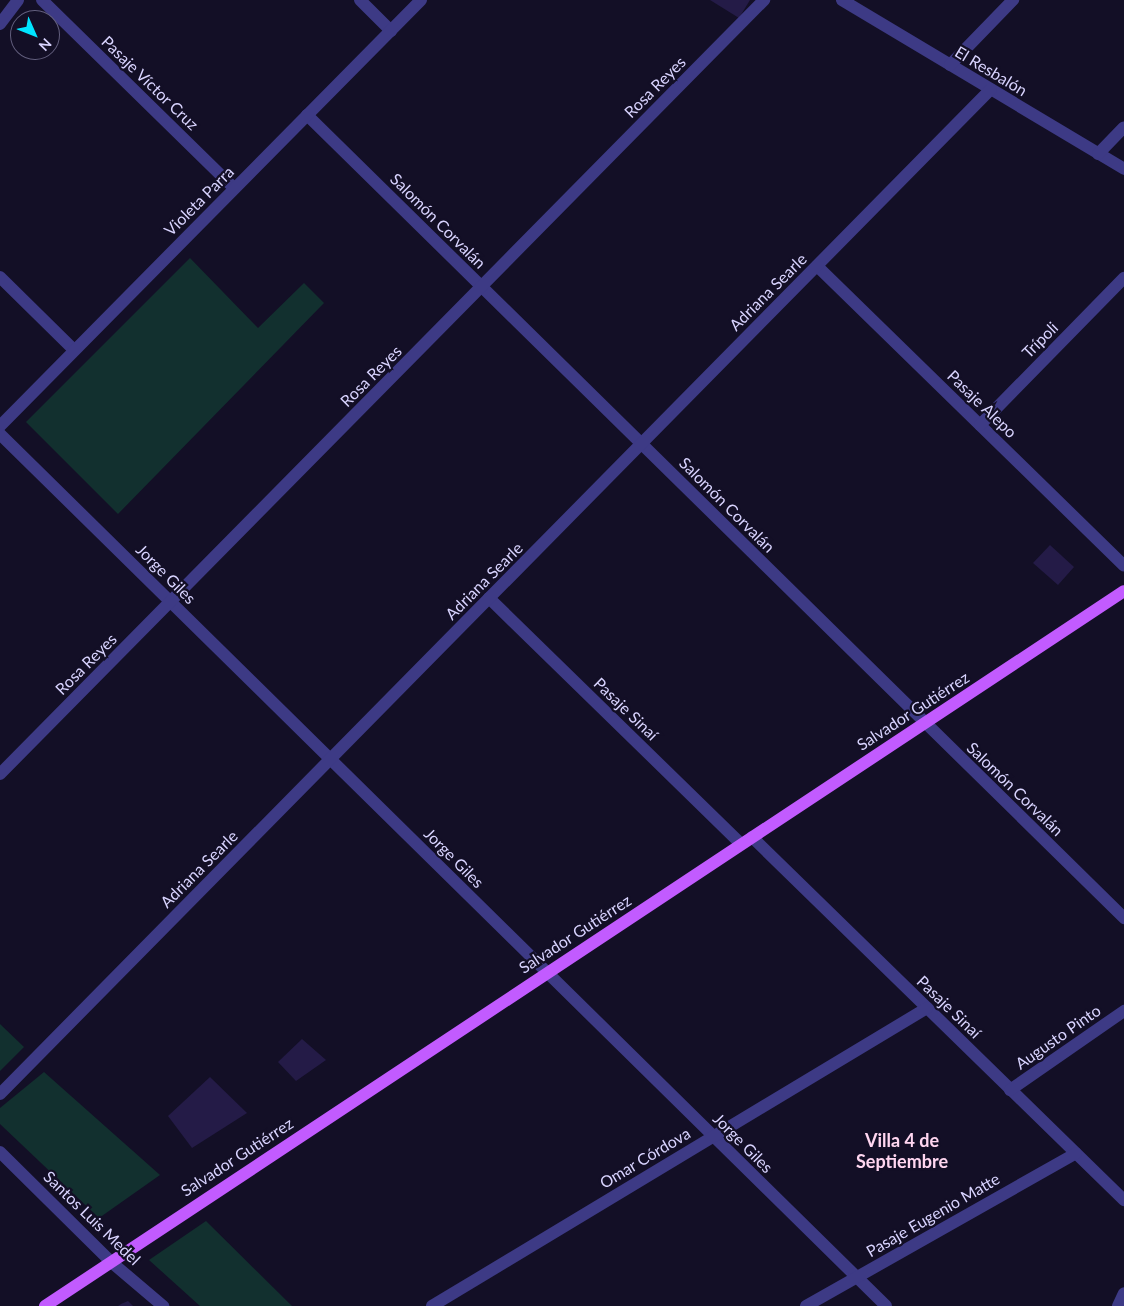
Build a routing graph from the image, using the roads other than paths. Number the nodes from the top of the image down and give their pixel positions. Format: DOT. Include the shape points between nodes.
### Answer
graph roads {
  1 [pos="18,0"];
  2 [pos="42,0"];
  3 [pos="360,0"];
  4 [pos="421,0"];
  5 [pos="764,0"];
  6 [pos="842,0"];
  7 [pos="1013,0"];
  8 [pos="0,24"];
  9 [pos="391,31"];
  10 [pos="950,65"];
  11 [pos="991,89"];
  12 [pos="307,115"];
  13 [pos="1124,128"];
  14 [pos="1098,154"];
  15 [pos="1124,169"];
  16 [pos="234,188"];
  17 [pos="817,266"];
  18 [pos="0,277"];
  19 [pos="1124,278"];
  20 [pos="482,286"];
  21 [pos="74,350"];
  22 [pos="980,425"];
  23 [pos="0,426"];
  24 [pos="0,434"];
  25 [pos="642,444"];
  26 [pos="1124,566"];
  27 [pos="1124,591"];
  28 [pos="489,598"];
  29 [pos="170,602"];
  30 [pos="924,723"];
  31 [pos="330,759"];
  32 [pos="0,774"];
  33 [pos="752,836"];
  34 [pos="741,844"];
  35 [pos="1124,918"];
  36 [pos="547,972"];
  37 [pos="927,1008"];
  38 [pos="1124,1011"];
  39 [pos="1010,1090"];
  40 [pos="0,1094"];
  41 [pos="713,1136"];
  42 [pos="0,1152"];
  43 [pos="1076,1153"];
  44 [pos="1124,1200"];
  45 [pos="110,1261"];
  46 [pos="857,1277"];
  47 [pos="1124,1294"];
  48 [pos="45,1306"];
  49 [pos="163,1306"];
  50 [pos="432,1306"];
  51 [pos="806,1306"];
  52 [pos="886,1306"];
  53 [pos="1118,1306"];
  1 -- 8 [label="street"];
  2 -- 16 [label="street, Pasaje Víctor Cruz"];
  3 -- 9 [label="street"];
  4 -- 9 [label="street, Violeta Parra"];
  5 -- 20 [label="street, Rosa Reyes"];
  6 -- 10 [label="street, El Resbalón"];
  7 -- 10 [label="street"];
  9 -- 12 [label="street, Violeta Parra"];
  10 -- 11 [label="street, El Resbalón"];
  11 -- 14 [label="street, El Resbalón"];
  11 -- 17 [label="street, Adriana Searle"];
  12 -- 16 [label="street, Violeta Parra"];
  12 -- 20 [label="street, Salomón Corvalán"];
  13 -- 14 [label="street"];
  14 -- 15 [label="street, El Resbalón"];
  16 -- 21 [label="street, Violeta Parra"];
  17 -- 22 [label="street, Pasaje Alepo"];
  17 -- 25 [label="street, Adriana Searle"];
  18 -- 21 [label="street"];
  19 -- 22 [label="street, Trípoli"];
  20 -- 25 [label="street, Salomón Corvalán"];
  20 -- 29 [label="street, Rosa Reyes"];
  21 -- 23 [label="street, Violeta Parra"];
  22 -- 26 [label="street, Pasaje Alepo"];
  24 -- 29 [label="street, Jorge Giles"];
  25 -- 28 [label="street, Adriana Searle"];
  25 -- 30 [label="street, Salomón Corvalán"];
  27 -- 30 [label="main road, Salvador Gutiérrez"];
  28 -- 31 [label="street, Adriana Searle"];
  28 -- 34 [label="street, Pasaje Sinaí"];
  29 -- 31 [label="street, Jorge Giles"];
  29 -- 32 [label="street, Rosa Reyes"];
  30 -- 33 [label="main road, Salvador Gutiérrez"];
  30 -- 35 [label="street, Salomón Corvalán"];
  31 -- 36 [label="street, Jorge Giles"];
  31 -- 40 [label="street, Adriana Searle"];
  33 -- 34 [label="main road, Salvador Gutiérrez"];
  33 -- 37 [label="street, Pasaje Sinaí"];
  34 -- 36 [label="main road, Salvador Gutiérrez"];
  36 -- 41 [label="street, Jorge Giles"];
  36 -- 45 [label="main road, Salvador Gutiérrez"];
  37 -- 39 [label="street, Pasaje Sinaí"];
  37 -- 41 [label="street, Omar Córdova"];
  38 -- 39 [label="street, Augusto Pinto"];
  39 -- 43 [label="street, Pasaje Sinaí"];
  41 -- 46 [label="street, Jorge Giles"];
  41 -- 50 [label="street, Omar Córdova"];
  42 -- 45 [label="street, Santos Luis Medel"];
  43 -- 44 [label="street, Pasaje Sinaí"];
  43 -- 46 [label="street, Pasaje Eugenio Matte"];
  45 -- 48 [label="main road, Salvador Gutiérrez"];
  45 -- 49 [label="street, Santos Luis Medel"];
  46 -- 51 [label="street, Pasaje Eugenio Matte"];
  46 -- 52 [label="street, Jorge Giles"];
  47 -- 53 [label="street"];
}
